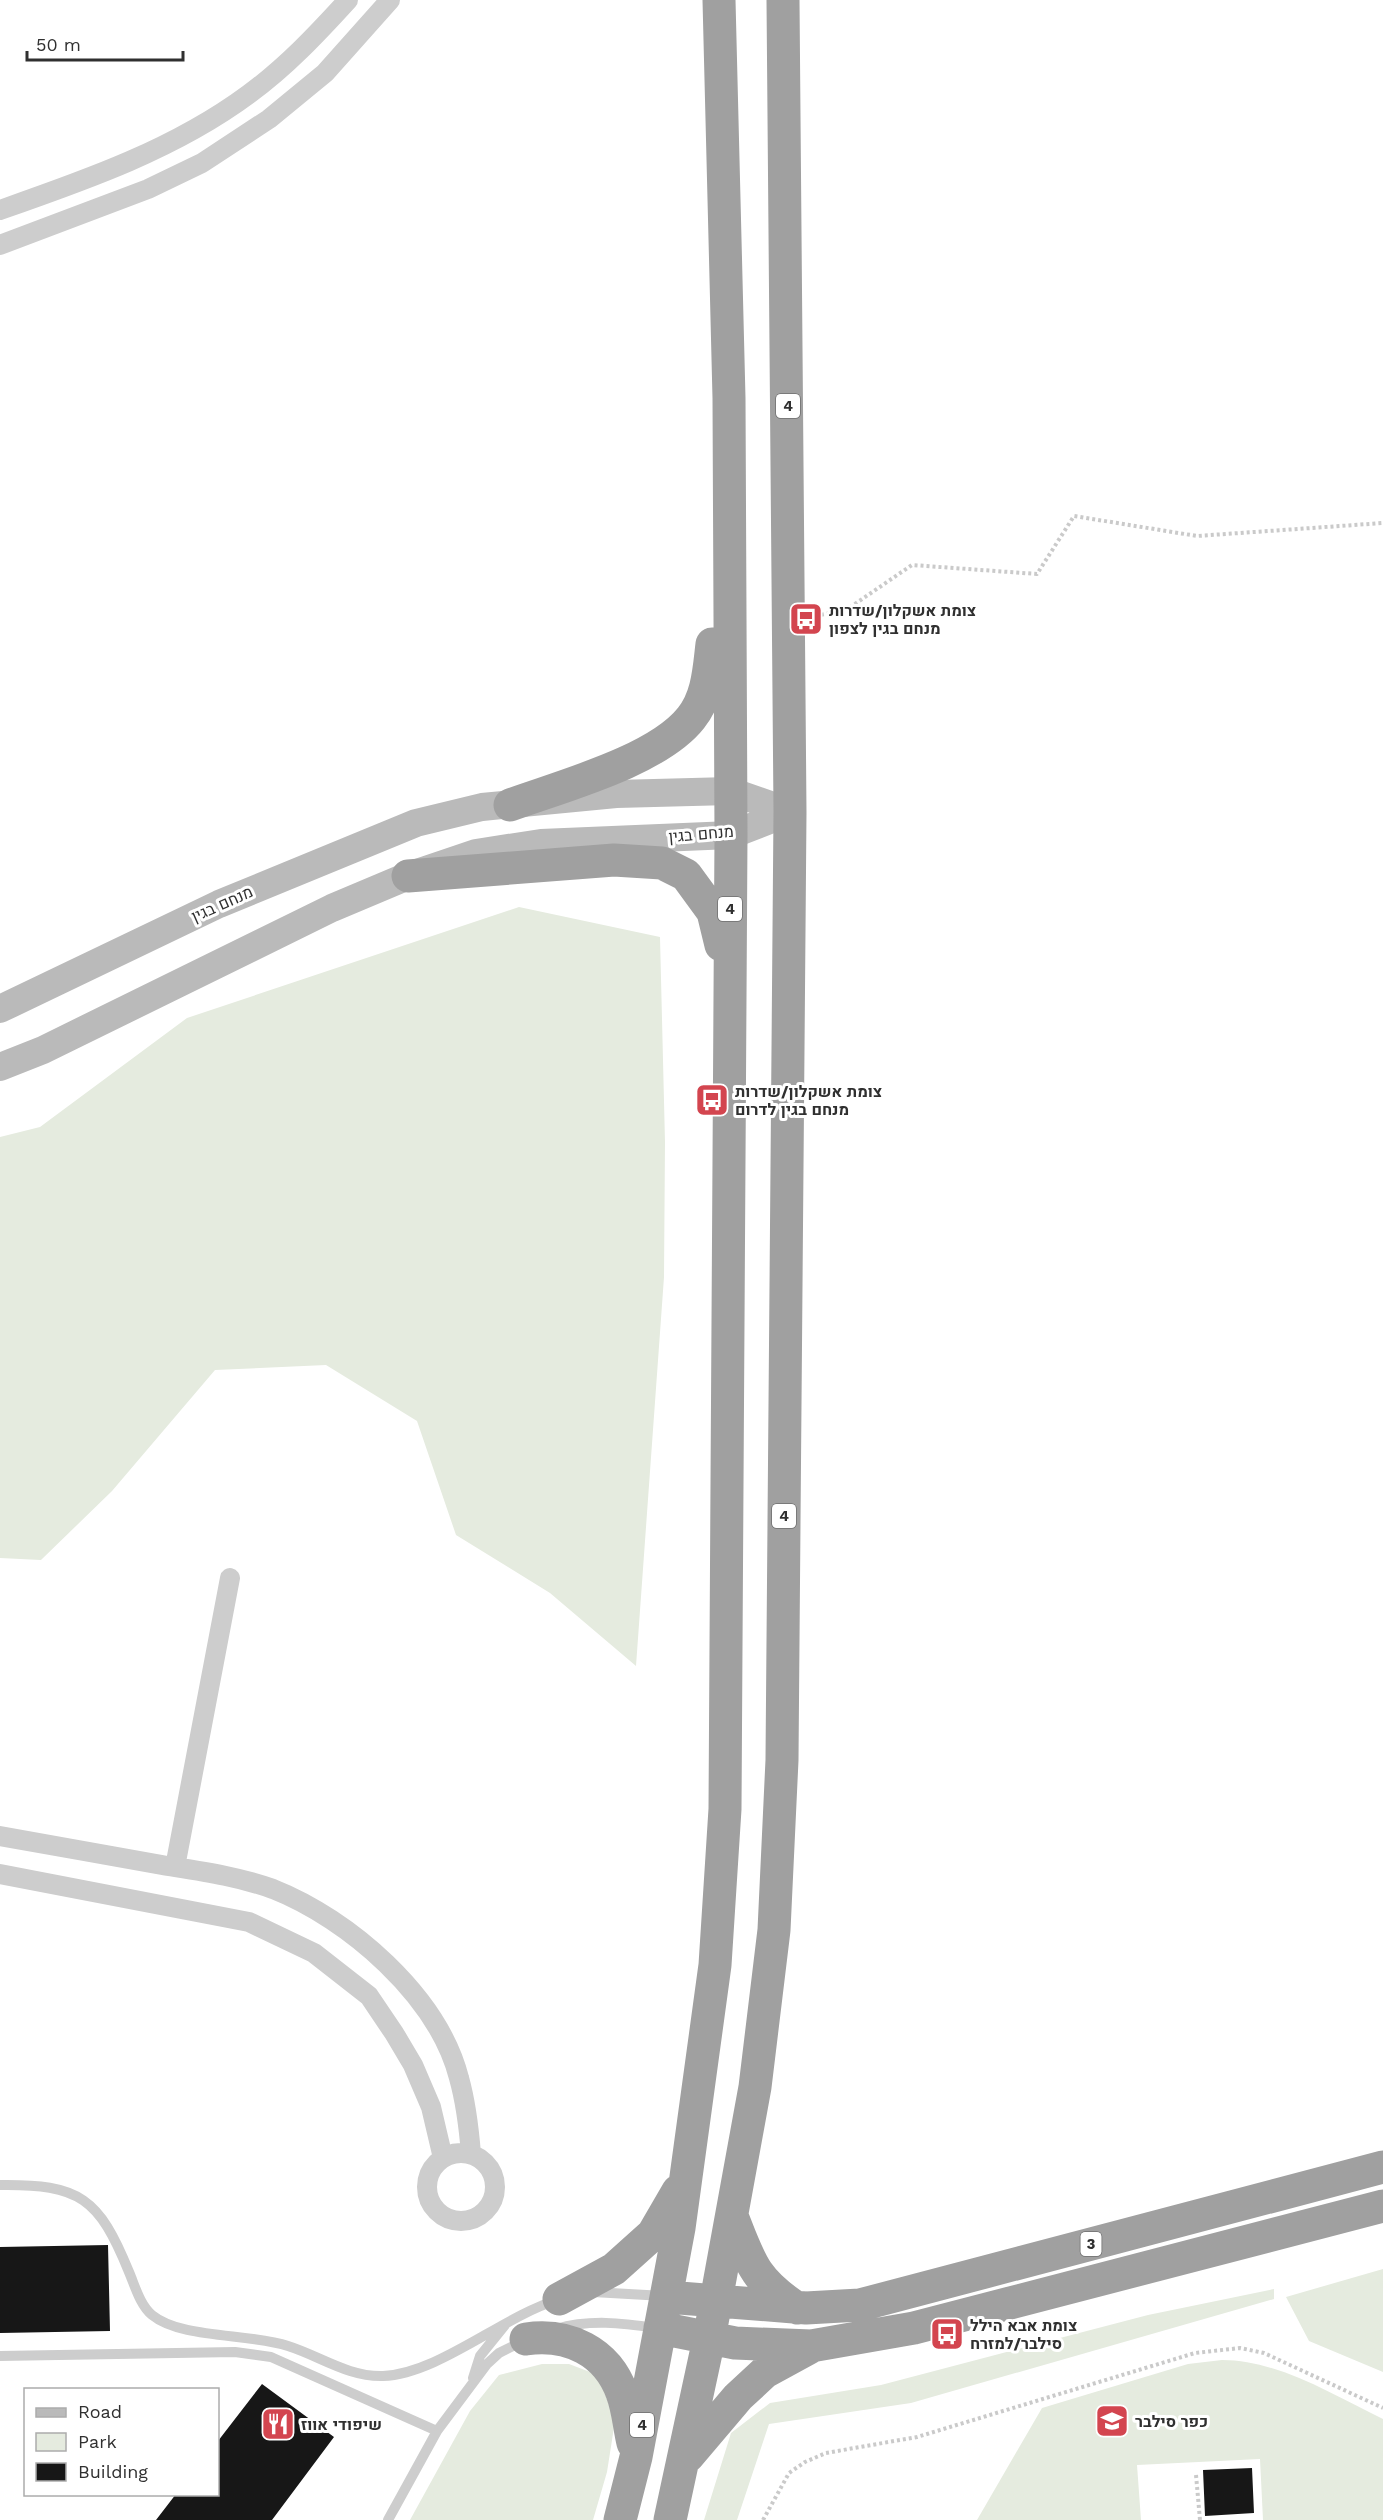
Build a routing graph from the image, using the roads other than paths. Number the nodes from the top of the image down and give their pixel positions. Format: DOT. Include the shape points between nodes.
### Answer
graph roads {
  1 [pos="348,0"];
  2 [pos="390,0"];
  3 [pos="719,0"];
  4 [pos="783,0"];
  5 [pos="0,210"];
  6 [pos="0,245"];
  7 [pos="729,511"];
  8 [pos="730,791"];
  9 [pos="510,805"];
  10 [pos="790,812"];
  11 [pos="731,835"];
  12 [pos="408,876"];
  13 [pos="729,984"];
  14 [pos="0,1009"];
  15 [pos="0,1067"];
  16 [pos="230,1578"];
  17 [pos="0,1836"];
  18 [pos="175,1867"];
  19 [pos="0,1875"];
  20 [pos="471,2154"];
  21 [pos="443,2158"];
  22 [pos="1383,2167"];
  23 [pos="686,2177"];
  24 [pos="0,2185"];
  25 [pos="1383,2206"];
  26 [pos="732,2216"];
  27 [pos="667,2297"];
  28 [pos="559,2299"];
  29 [pos="716,2302"];
  30 [pos="797,2308"];
  31 [pos="660,2328"];
  32 [pos="517,2330"];
  33 [pos="709,2338"];
  34 [pos="811,2346"];
  35 [pos="0,2356"];
  36 [pos="469,2389"];
  37 [pos="437,2431"];
  38 [pos="636,2457"];
  39 [pos="685,2460"];
  40 [pos="388,2520"];
  41 [pos="620,2520"];
  42 [pos="670,2520"];
  1 -- 5 [label="street" via="301,51 248,95 184,136 136,159"];
  2 -- 6 [label="street" via="325,73 269,119 202,163 148,189"];
  3 -- 7 [label="highway, 4"];
  4 -- 10 [label="highway, 4"];
  7 -- 8 [label="highway, 4"];
  7 -- 9 [label="highway" via="707,687 691,718 667,741 617,766"];
  8 -- 9 [label="main road, מנחם בגין" via="616,794"];
  8 -- 10 [label="main road, מנחם בגין"];
  8 -- 11 [label="highway, 4"];
  9 -- 14 [label="main road, מנחם בגין" via="482,807 416,823 219,904"];
  10 -- 11 [label="main road, מנחם בגין"];
  10 -- 26 [label="highway, 4" via="782,1760 774,1930 755,2087"];
  11 -- 12 [label="main road, מנחם בגין" via="541,843 476,854"];
  11 -- 13 [label="highway, 4"];
  12 -- 13 [label="highway" via="614,860 662,863 686,875 713,912"];
  12 -- 15 [label="main road, מנחם בגין" via="332,908 44,1050"];
  13 -- 23 [label="highway, 4" via="725,1809 715,1965"];
  16 -- 18 [label="street"];
  17 -- 18 [label="street"];
  18 -- 20 [label="street" via="272,1889 319,1913 372,1949 406,1984 447,2047 459,2076"];
  19 -- 21 [label="street" via="249,1922 314,1953 369,1996 394,2033 431,2107"];
  20 -- 21 [label="street" via="460,2152"];
  20 -- 21 [label="street" via="485,2162 493,2173 493,2200 485,2211 461,2221 437,2211 429,2199 429,2173"];
  22 -- 30 [label="highway, 3" via="860,2305"];
  23 -- 27 [label="highway, 4"];
  23 -- 28 [label="highway" via="653,2234 614,2269"];
  24 -- 32 [label="lane" via="55,2187 80,2198 113,2233 139,2297 152,2315 177,2330 239,2335 288,2345 353,2373 384,2376 416,2369"];
  25 -- 34 [label="highway, 3" via="914,2328"];
  26 -- 29 [label="highway, 4"];
  26 -- 30 [label="highway" via="751,2264 772,2292"];
  27 -- 28 [label="lane" via="592,2292"];
  27 -- 29 [label="highway, 3"];
  27 -- 31 [label="highway, 4"];
  28 -- 32 [label="lane"];
  29 -- 30 [label="highway, 3"];
  29 -- 33 [label="highway, 4"];
  31 -- 32 [label="lane" via="589,2322"];
  31 -- 33 [label="highway, 3"];
  31 -- 38 [label="highway, 4"];
  32 -- 36 [label="lane"];
  32 -- 36 [label="lane" via="480,2356"];
  32 -- 38 [label="highway" via="582,2345 605,2362 622,2392"];
  33 -- 34 [label="highway, 3" via="766,2346"];
  33 -- 39 [label="highway, 4"];
  34 -- 39 [label="highway" via="765,2372 738,2397"];
  35 -- 37 [label="lane" via="236,2352 272,2357"];
  36 -- 37 [label="lane"];
  37 -- 40 [label="lane"];
  38 -- 41 [label="highway, 4"];
  39 -- 42 [label="highway, 4"];
}
